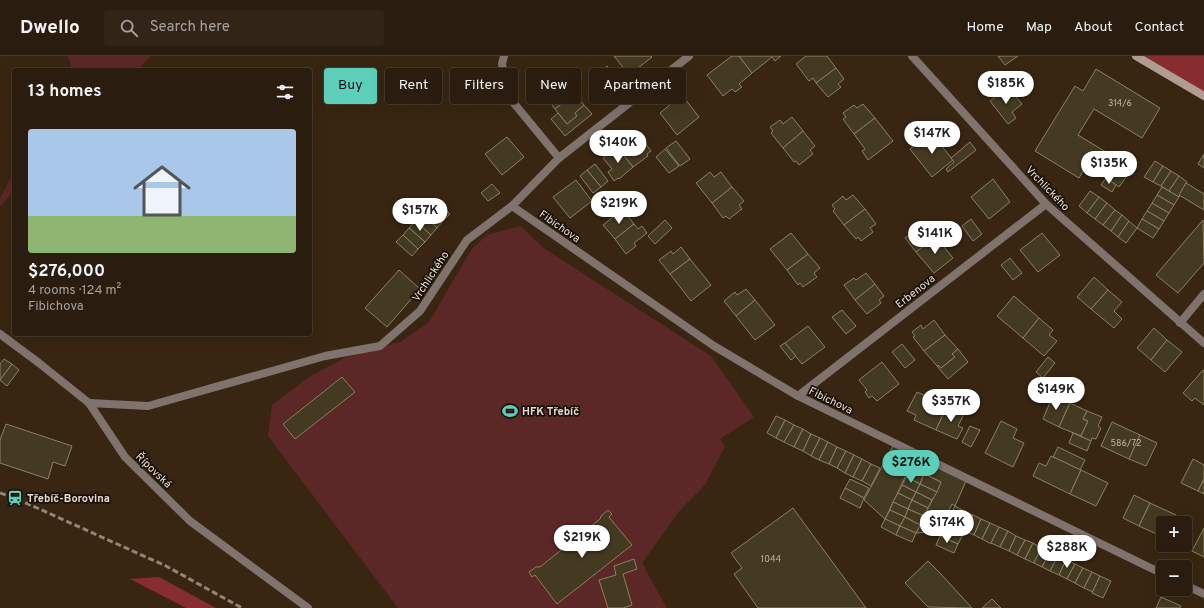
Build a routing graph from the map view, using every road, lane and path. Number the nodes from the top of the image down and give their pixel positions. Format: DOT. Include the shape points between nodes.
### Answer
graph roads {
  1 [pos="504,56"];
  2 [pos="689,56"];
  3 [pos="912,56"];
  4 [pos="1136,56"];
  5 [pos="1204,96"];
  6 [pos="559,158"];
  7 [pos="1046,204"];
  8 [pos="512,206"];
  9 [pos="1204,294"];
  10 [pos="1180,323"];
  11 [pos="0,334"];
  12 [pos="1204,343"];
  13 [pos="798,396"];
  14 [pos="89,403"];
  15 [pos="1156,571"];
  16 [pos="1192,588"];
  17 [pos="1204,594"];
  18 [pos="308,608"];
  1 -- 6 [label="street" via="502,64 508,96"];
  2 -- 6 [label="street, Vrchlického"];
  3 -- 7 [label="street, Vrchlického"];
  4 -- 5 [label="main road"];
  6 -- 8 [label="street, Vrchlického"];
  7 -- 10 [label="street, Vrchlického"];
  7 -- 13 [label="street, Erbenova"];
  8 -- 13 [label="street, Fibichova" via="714,346"];
  8 -- 14 [label="street, Vrchlického" via="467,240 420,311 380,346 325,356 148,406"];
  9 -- 10 [label="street"];
  10 -- 12 [label="street, Vrchlického"];
  11 -- 14 [label="street, Řípovská"];
  13 -- 15 [label="street, Fibichova"];
  14 -- 18 [label="street, Řípovská" via="125,457 190,521"];
  16 -- 17 [label="street"];
}
